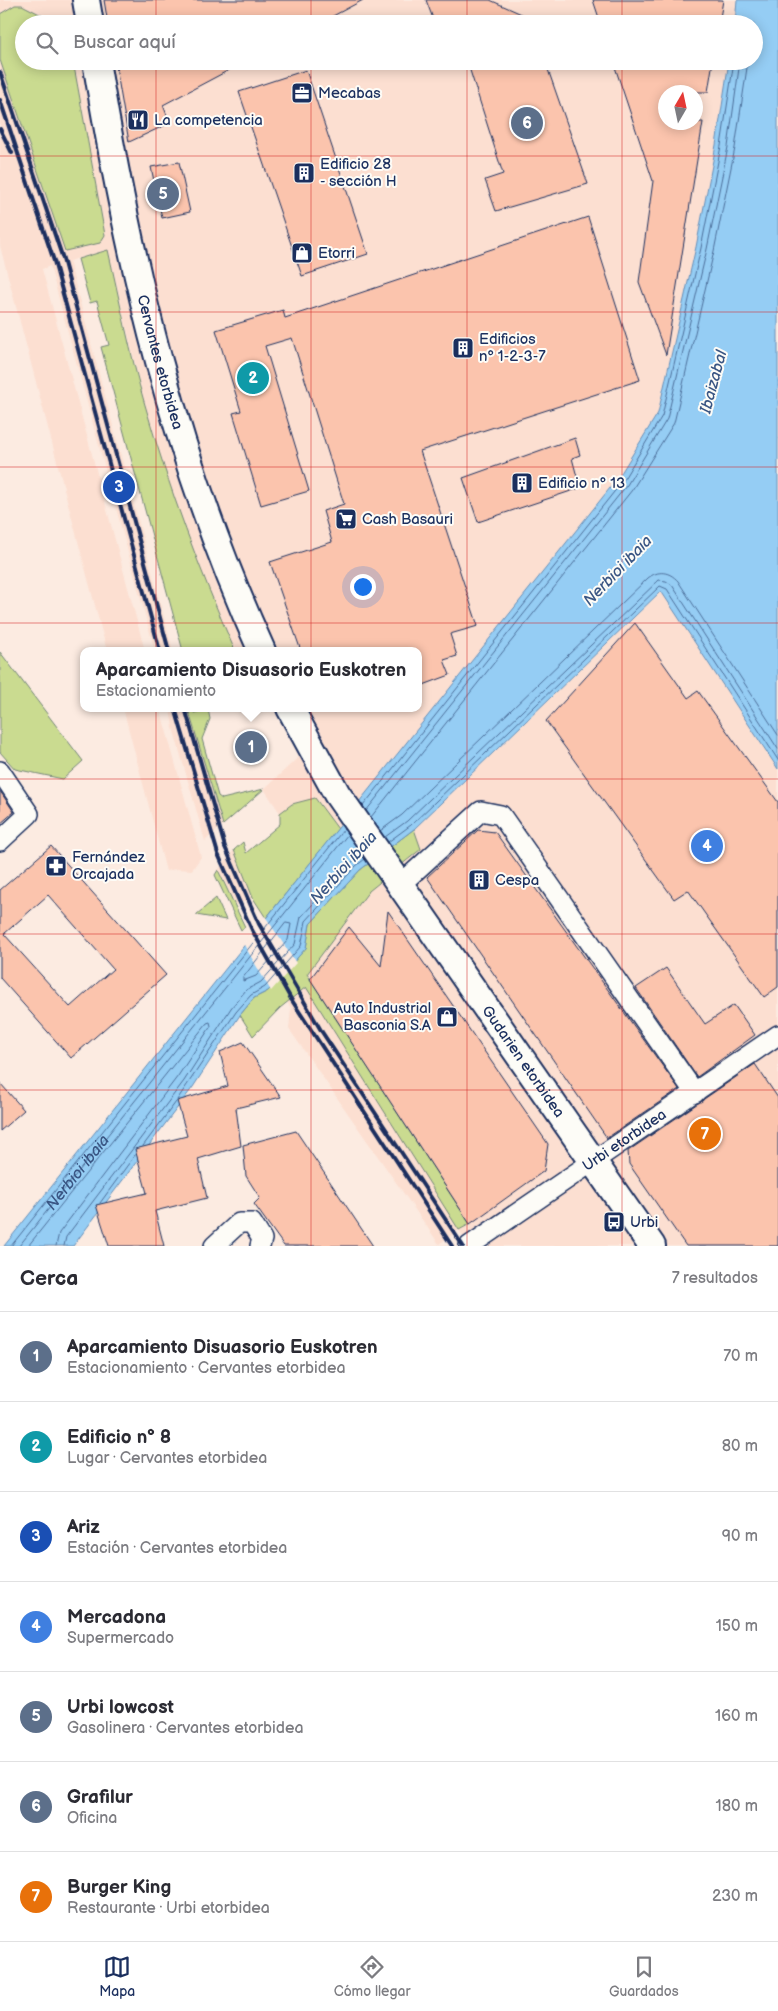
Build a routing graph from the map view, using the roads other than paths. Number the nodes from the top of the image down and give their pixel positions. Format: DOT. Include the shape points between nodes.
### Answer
graph roads {
  1 [pos="86,0"];
  2 [pos="88,15"];
  3 [pos="98,70"];
  4 [pos="260,647"];
  5 [pos="292,712"];
  6 [pos="0,771"];
  7 [pos="0,841"];
  8 [pos="397,880"];
  9 [pos="778,1035"];
  10 [pos="695,1093"];
  11 [pos="594,1162"];
  12 [pos="494,1239"];
  13 [pos="214,1246"];
  14 [pos="260,1246"];
  15 [pos="470,1246"];
  16 [pos="652,1246"];
  1 -- 2 [label="street"];
  3 -- 4 [label="street, Cervantes etorbidea" via="133,260 165,386 209,526"];
  5 -- 8 [label="street, Gudarien etorbidea" via="337,794"];
  6 -- 7 [label="street" via="29,814"];
  8 -- 10 [label="street" via="481,811 501,815"];
  8 -- 11 [label="street, Gudarien etorbidea"];
  9 -- 10 [label="street, Urbi etorbidea"];
  10 -- 11 [label="street, Urbi etorbidea"];
  11 -- 12 [label="street, Urbi etorbidea"];
  11 -- 16 [label="street, Gudarien etorbidea"];
  12 -- 15 [label="street, Urbi etorbidea"];
  13 -- 14 [label="street" via="240,1223 252,1224 262,1239"];
}
